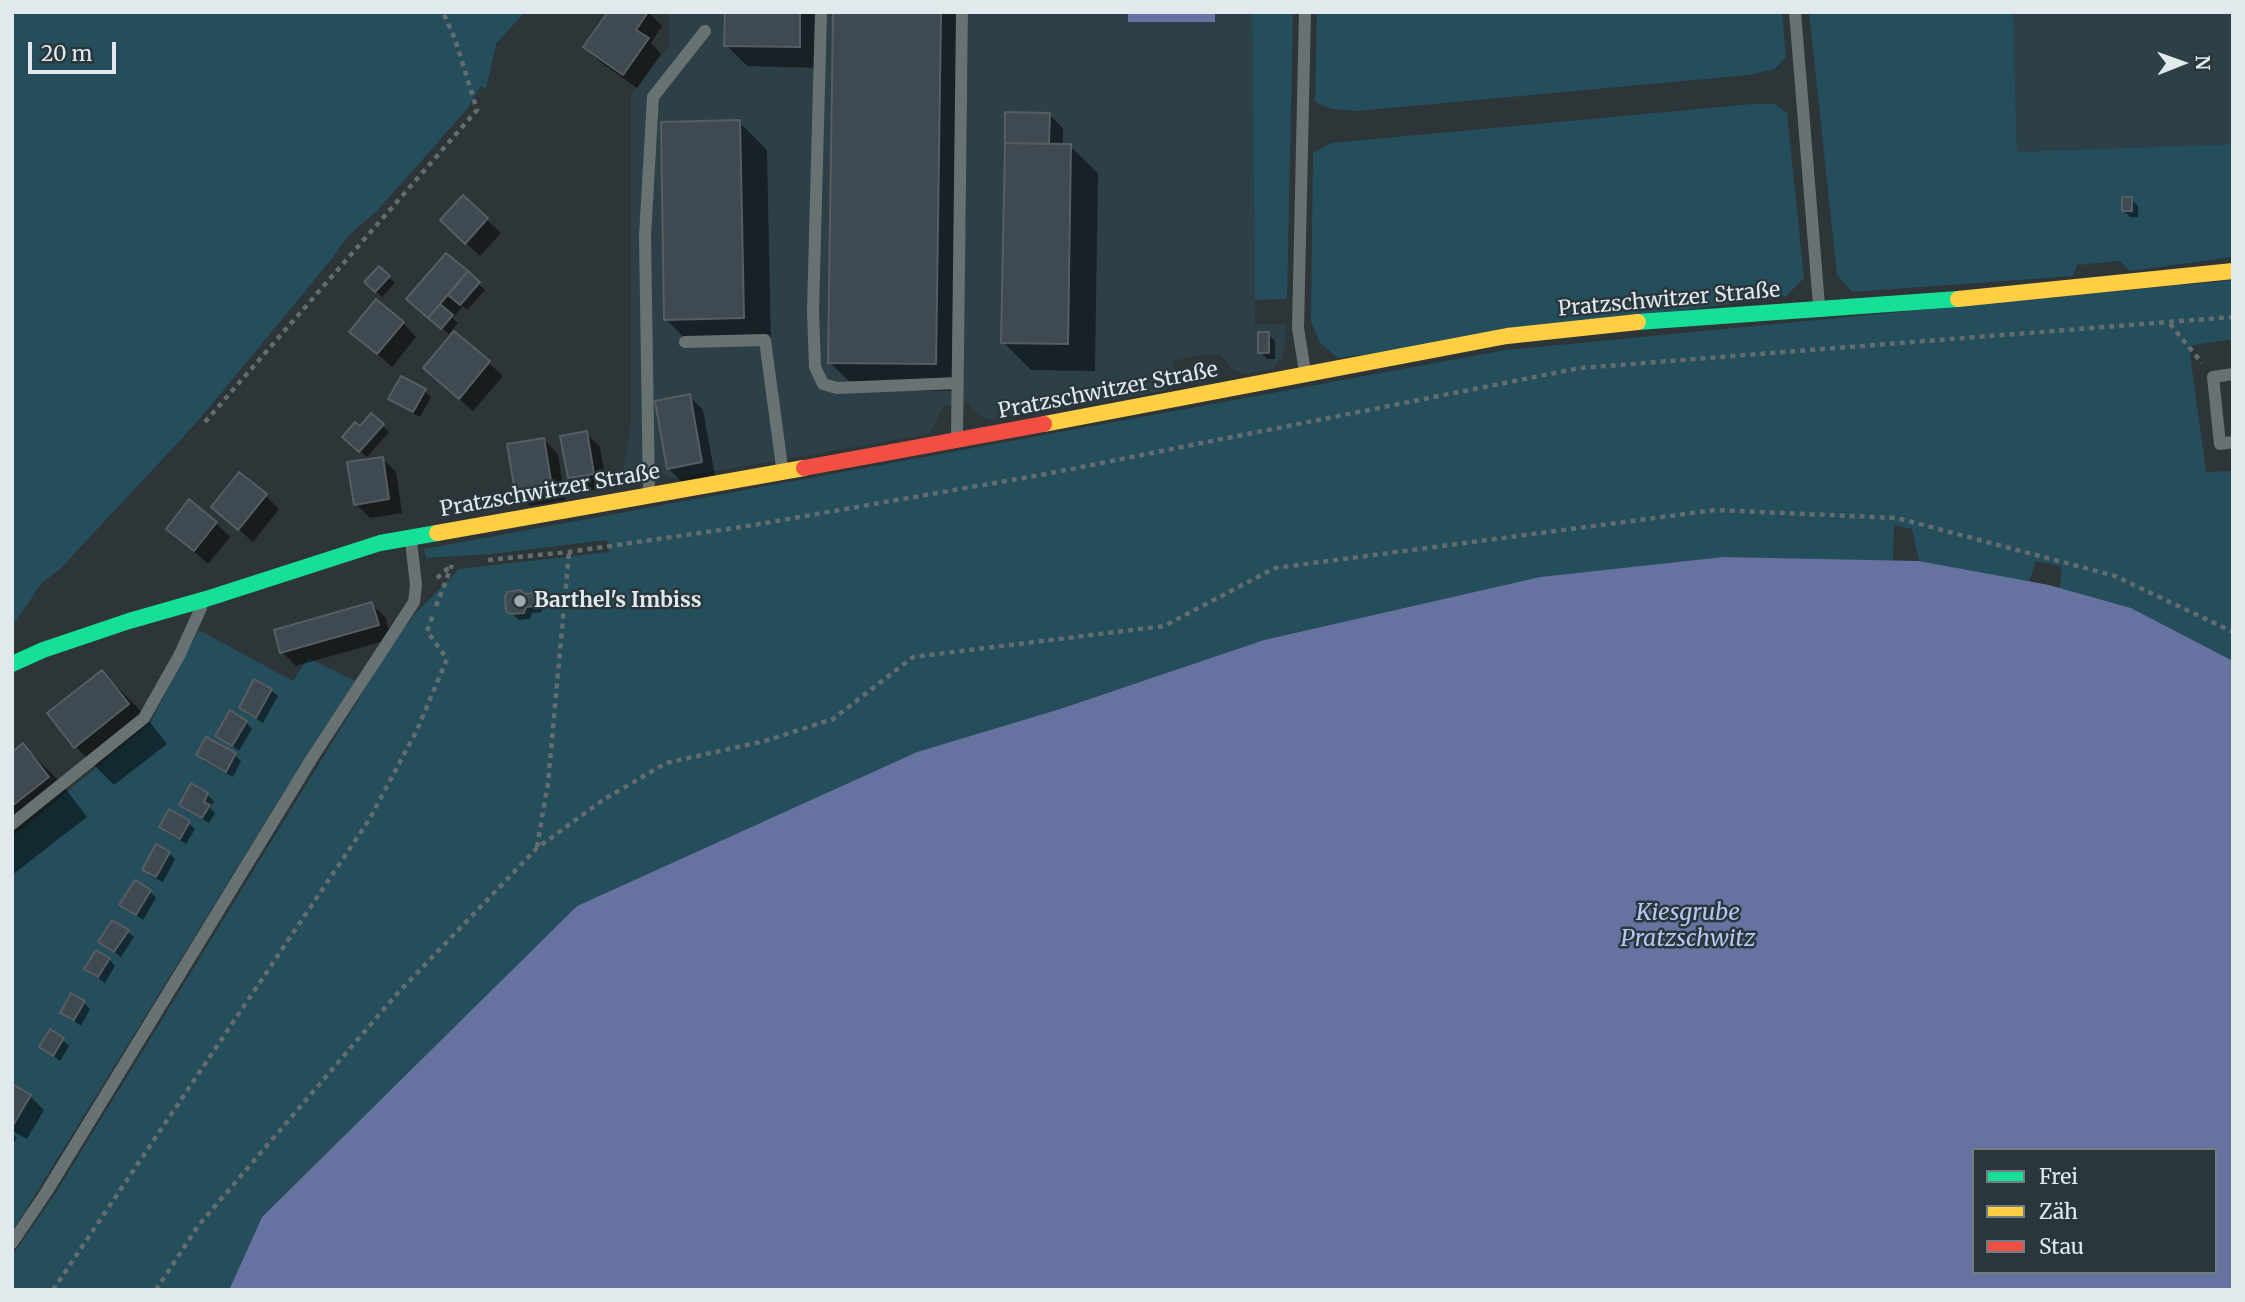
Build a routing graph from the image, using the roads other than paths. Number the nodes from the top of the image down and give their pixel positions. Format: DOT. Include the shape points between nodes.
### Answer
graph roads {
  1 [pos="821,12"];
  2 [pos="962,12"];
  3 [pos="1305,12"];
  4 [pos="1795,12"];
  5 [pos="705,32"];
  6 [pos="2233,271"];
  7 [pos="1819,308"];
  8 [pos="685,342"];
  9 [pos="2233,374"];
  10 [pos="1306,376"];
  11 [pos="958,383"];
  12 [pos="957,441"];
  13 [pos="2233,442"];
  14 [pos="783,471"];
  15 [pos="649,495"];
  16 [pos="410,537"];
  17 [pos="206,598"];
  18 [pos="12,664"];
  19 [pos="12,824"];
  20 [pos="12,1243"];
  1 -- 11 [label="lane" via="815,367 823,384 837,388"];
  2 -- 11 [label="lane"];
  3 -- 10 [label="lane" via="1298,328"];
  4 -- 7 [label="lane"];
  5 -- 15 [label="lane" via="653,97 645,236"];
  6 -- 7 [label="street, Pratzschwitzer Straße" via="1997,296"];
  7 -- 10 [label="street, Pratzschwitzer Straße" via="1507,336"];
  8 -- 14 [label="lane" via="765,340"];
  9 -- 13 [label="lane" via="2213,377 2220,444"];
  10 -- 12 [label="street, Pratzschwitzer Straße"];
  11 -- 12 [label="lane"];
  12 -- 14 [label="street, Pratzschwitzer Straße"];
  14 -- 15 [label="street, Pratzschwitzer Straße"];
  15 -- 16 [label="street, Pratzschwitzer Straße"];
  16 -- 17 [label="street, Pratzschwitzer Straße"];
  16 -- 20 [label="lane" via="414,602 312,758"];
  17 -- 18 [label="street, Pratzschwitzer Straße" via="104,629"];
  17 -- 19 [label="lane" via="144,718"];
}
